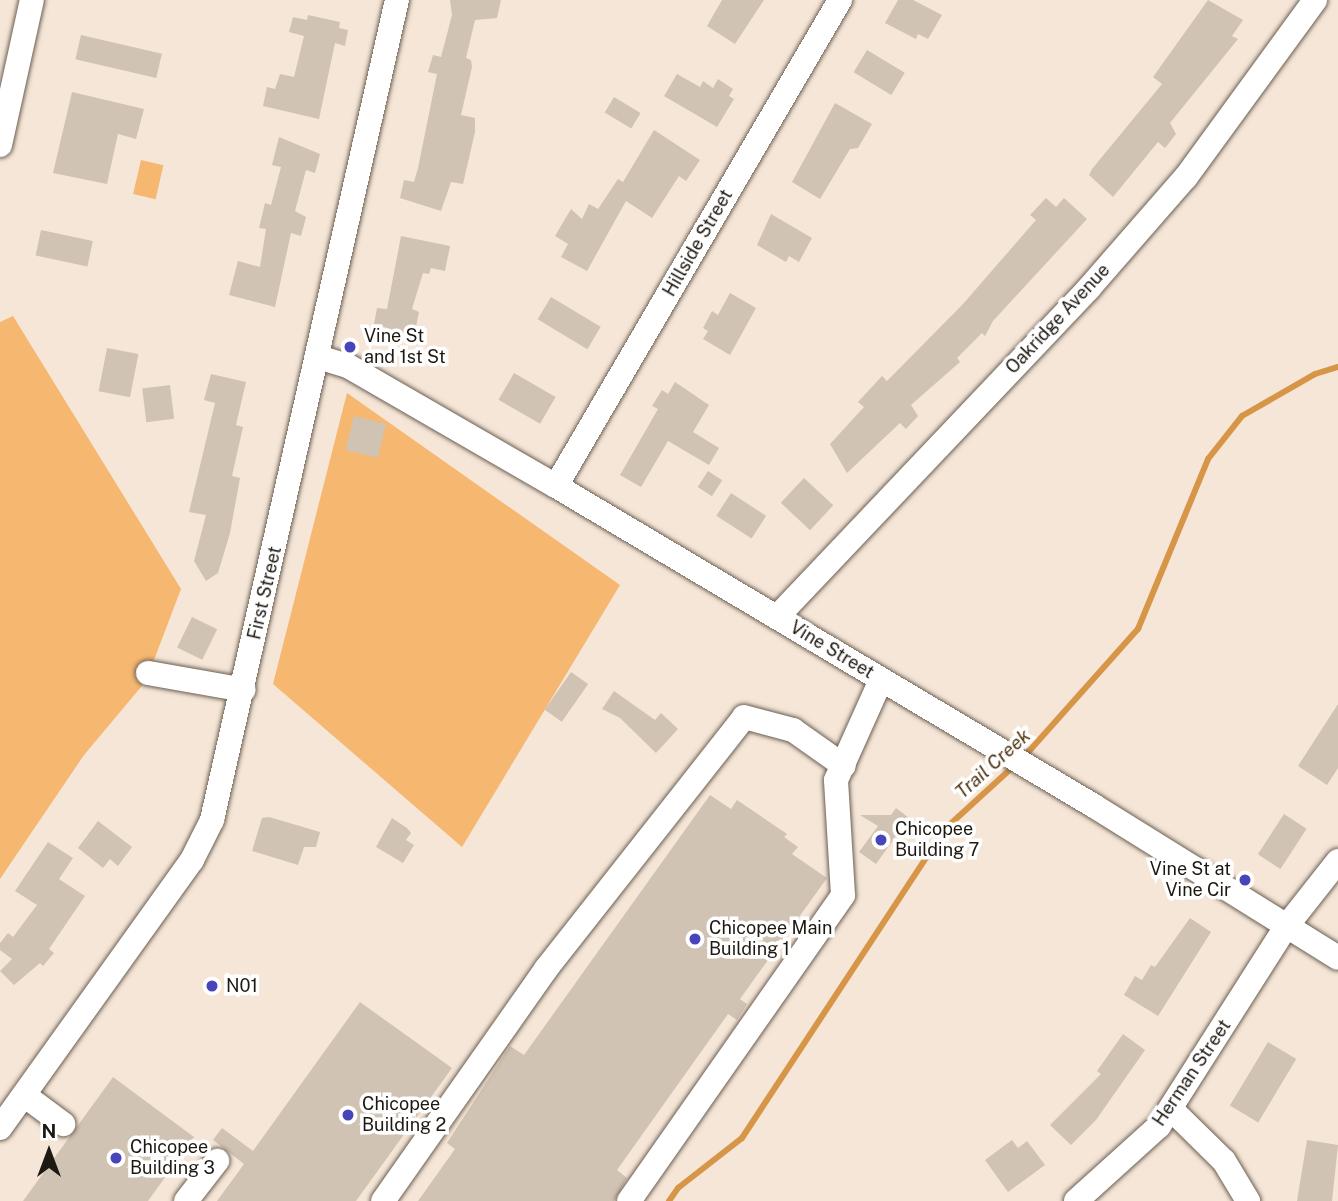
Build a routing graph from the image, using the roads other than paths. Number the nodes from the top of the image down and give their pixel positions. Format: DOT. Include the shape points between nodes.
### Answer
graph roads {
  1 [pos="32,0"];
  2 [pos="397,0"];
  3 [pos="839,0"];
  4 [pos="1315,0"];
  5 [pos="0,145"];
  6 [pos="318,357"];
  7 [pos="556,485"];
  8 [pos="777,617"];
  9 [pos="148,673"];
  10 [pos="881,680"];
  11 [pos="244,690"];
  12 [pos="844,766"];
  13 [pos="1338,861"];
  14 [pos="1286,927"];
  15 [pos="1338,958"];
  16 [pos="24,1095"];
  17 [pos="1171,1109"];
  18 [pos="63,1124"];
  19 [pos="0,1128"];
  20 [pos="217,1161"];
  21 [pos="186,1201"];
  22 [pos="383,1201"];
  23 [pos="629,1201"];
  24 [pos="1076,1201"];
  25 [pos="1248,1201"];
  1 -- 5 [label="street"];
  2 -- 6 [label="street, First Street"];
  3 -- 7 [label="street, Hillside Street"];
  4 -- 8 [label="street, Oakridge Avenue" via="1186,177 1089,288"];
  6 -- 7 [label="street, Vine Street" via="348,366"];
  6 -- 11 [label="street, First Street"];
  7 -- 8 [label="street, Vine Street"];
  8 -- 10 [label="street, Vine Street"];
  9 -- 11 [label="street"];
  10 -- 12 [label="street"];
  10 -- 14 [label="street, Vine Street"];
  11 -- 16 [label="street, First Street" via="212,820 192,860"];
  12 -- 22 [label="street" via="793,730 744,717 546,969"];
  12 -- 23 [label="street" via="836,780 843,895"];
  13 -- 14 [label="street, Herman Street"];
  14 -- 15 [label="street, Vine Street"];
  14 -- 17 [label="street, Herman Street"];
  16 -- 18 [label="street"];
  16 -- 19 [label="street, First Street"];
  17 -- 24 [label="street, Herman Street" via="1115,1170"];
  17 -- 25 [label="street" via="1224,1161"];
  20 -- 21 [label="street"];
}
